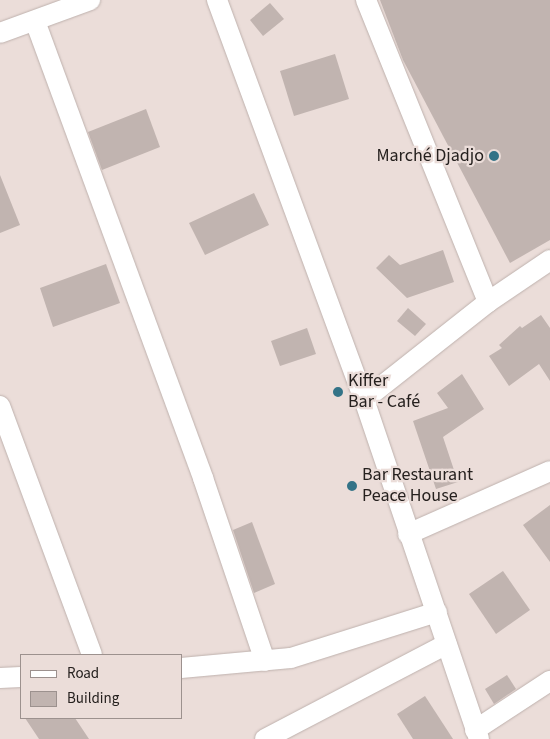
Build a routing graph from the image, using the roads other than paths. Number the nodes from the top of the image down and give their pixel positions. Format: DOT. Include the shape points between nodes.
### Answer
graph roads {
  1 [pos="90,0"];
  2 [pos="217,0"];
  3 [pos="366,0"];
  4 [pos="34,21"];
  5 [pos="0,33"];
  6 [pos="550,260"];
  7 [pos="488,302"];
  8 [pos="364,400"];
  9 [pos="0,406"];
  10 [pos="550,471"];
  11 [pos="408,534"];
  12 [pos="437,612"];
  13 [pos="447,644"];
  14 [pos="92,654"];
  15 [pos="265,661"];
  16 [pos="182,668"];
  17 [pos="20,677"];
  18 [pos="0,678"];
  19 [pos="550,681"];
  20 [pos="477,735"];
  21 [pos="265,739"];
  1 -- 4 [label="street"];
  2 -- 8 [label="street"];
  3 -- 7 [label="street"];
  4 -- 5 [label="street"];
  4 -- 15 [label="street" via="203,478"];
  6 -- 7 [label="street"];
  7 -- 8 [label="street"];
  8 -- 11 [label="street"];
  9 -- 14 [label="street"];
  10 -- 11 [label="street"];
  11 -- 12 [label="street"];
  12 -- 13 [label="street"];
  12 -- 15 [label="street" via="300,655"];
  13 -- 20 [label="street"];
  13 -- 21 [label="street"];
  15 -- 16 [label="street"];
  17 -- 18 [label="street"];
  19 -- 20 [label="street"];
}
